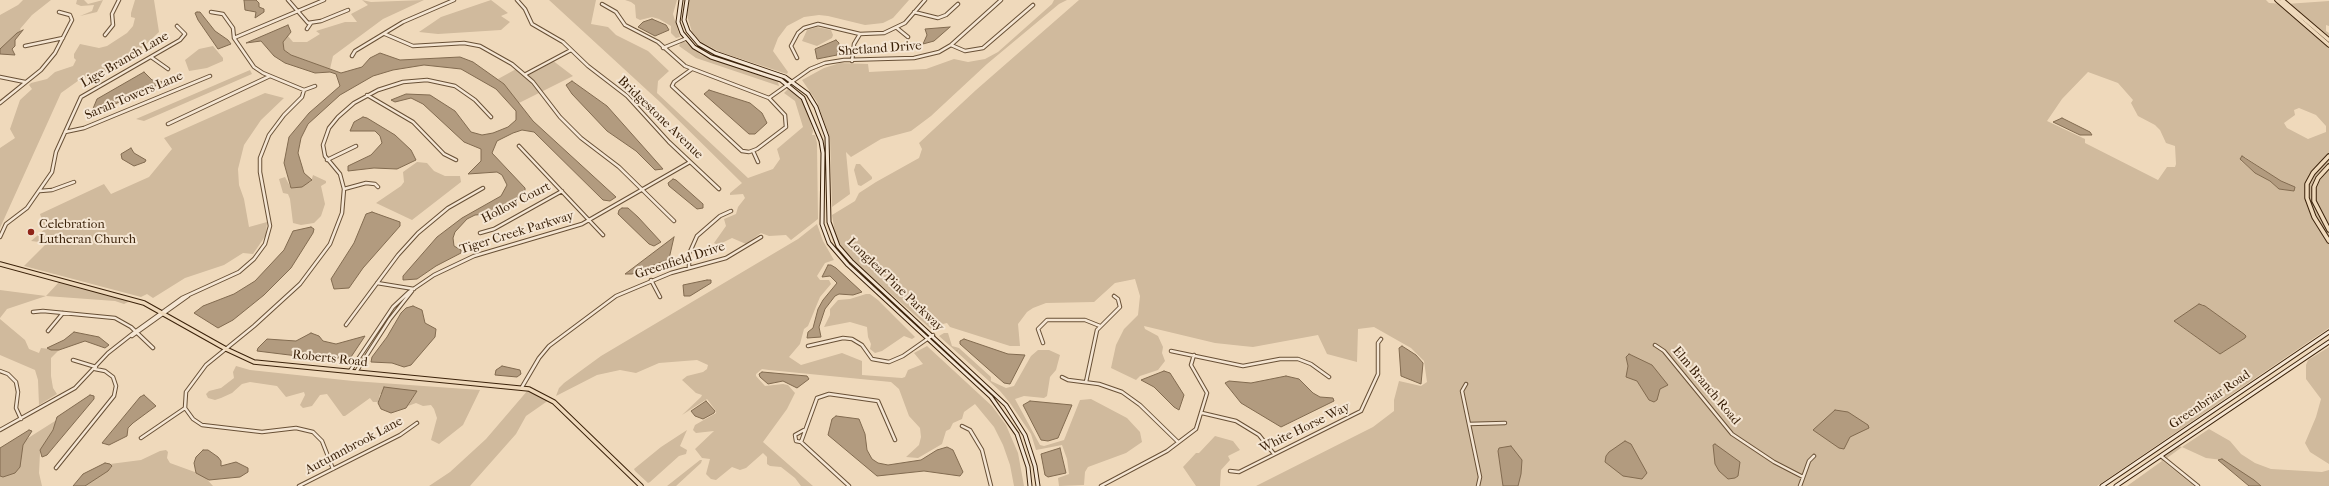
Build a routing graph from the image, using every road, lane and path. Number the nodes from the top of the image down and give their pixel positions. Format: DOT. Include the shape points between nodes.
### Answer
graph roads {
  1 [pos="119,0"];
  2 [pos="288,0"];
  3 [pos="324,0"];
  4 [pos="454,0"];
  5 [pos="517,0"];
  6 [pos="681,0"];
  7 [pos="687,0"];
  8 [pos="925,0"];
  9 [pos="1001,0"];
  10 [pos="2277,0"];
  11 [pos="2282,0"];
  12 [pos="602,4"];
  13 [pos="958,4"];
  14 [pos="1033,5"];
  15 [pos="348,10"];
  16 [pos="59,12"];
  17 [pos="211,12"];
  18 [pos="297,12"];
  19 [pos="914,12"];
  20 [pos="312,23"];
  21 [pos="177,26"];
  22 [pos="896,28"];
  23 [pos="307,29"];
  24 [pos="385,34"];
  25 [pos="860,34"];
  26 [pos="105,36"];
  27 [pos="908,37"];
  28 [pos="63,38"];
  29 [pos="234,38"];
  30 [pos="686,39"];
  31 [pos="2329,40"];
  32 [pos="951,45"];
  33 [pos="2329,45"];
  34 [pos="25,46"];
  35 [pos="663,48"];
  36 [pos="571,50"];
  37 [pos="352,56"];
  38 [pos="151,57"];
  39 [pos="797,58"];
  40 [pos="852,61"];
  41 [pos="168,68"];
  42 [pos="692,69"];
  43 [pos="526,74"];
  44 [pos="210,76"];
  45 [pos="270,76"];
  46 [pos="0,77"];
  47 [pos="793,81"];
  48 [pos="26,82"];
  49 [pos="788,84"];
  50 [pos="315,86"];
  51 [pos="304,90"];
  52 [pos="367,95"];
  53 [pos="769,98"];
  54 [pos="0,103"];
  55 [pos="491,117"];
  56 [pos="168,124"];
  57 [pos="65,132"];
  58 [pos="356,146"];
  59 [pos="519,146"];
  60 [pos="753,151"];
  61 [pos="2329,156"];
  62 [pos="327,160"];
  63 [pos="456,160"];
  64 [pos="690,162"];
  65 [pos="758,162"];
  66 [pos="2329,166"];
  67 [pos="74,182"];
  68 [pos="378,186"];
  69 [pos="483,188"];
  70 [pos="344,189"];
  71 [pos="719,189"];
  72 [pos="643,190"];
  73 [pos="40,191"];
  74 [pos="562,191"];
  75 [pos="731,211"];
  76 [pos="590,220"];
  77 [pos="674,221"];
  78 [pos="2329,230"];
  79 [pos="480,233"];
  80 [pos="603,235"];
  81 [pos="0,237"];
  82 [pos="761,237"];
  83 [pos="2329,241"];
  84 [pos="853,262"];
  85 [pos="0,264"];
  86 [pos="848,266"];
  87 [pos="689,268"];
  88 [pos="651,280"];
  89 [pos="377,283"];
  90 [pos="414,289"];
  91 [pos="1114,296"];
  92 [pos="660,297"];
  93 [pos="33,312"];
  94 [pos="164,312"];
  95 [pos="63,313"];
  96 [pos="346,325"];
  97 [pos="1100,326"];
  98 [pos="48,331"];
  99 [pos="137,332"];
  100 [pos="2329,332"];
  101 [pos="933,335"];
  102 [pos="928,339"];
  103 [pos="1381,339"];
  104 [pos="2329,342"];
  105 [pos="1043,343"];
  106 [pos="1655,345"];
  107 [pos="808,346"];
  108 [pos="153,348"];
  109 [pos="226,349"];
  110 [pos="1171,351"];
  111 [pos="1194,355"];
  112 [pos="73,360"];
  113 [pos="96,368"];
  114 [pos="350,371"];
  115 [pos="0,372"];
  116 [pos="356,372"];
  117 [pos="1062,377"];
  118 [pos="1329,377"];
  119 [pos="1086,382"];
  120 [pos="1466,384"];
  121 [pos="522,387"];
  122 [pos="185,408"];
  123 [pos="1202,413"];
  124 [pos="20,419"];
  125 [pos="417,423"];
  126 [pos="1505,423"];
  127 [pos="1469,424"];
  128 [pos="962,426"];
  129 [pos="0,430"];
  130 [pos="804,430"];
  131 [pos="141,438"];
  132 [pos="895,440"];
  133 [pos="801,442"];
  134 [pos="1178,442"];
  135 [pos="1274,454"];
  136 [pos="1814,456"];
  137 [pos="2161,456"];
  138 [pos="56,468"];
  139 [pos="333,469"];
  140 [pos="1230,472"];
  141 [pos="1803,476"];
  142 [pos="299,486"];
  143 [pos="641,486"];
  144 [pos="849,486"];
  145 [pos="991,486"];
  146 [pos="1030,486"];
  147 [pos="1038,486"];
  148 [pos="1101,486"];
  149 [pos="1478,486"];
  150 [pos="1800,486"];
  151 [pos="2102,486"];
  152 [pos="2116,486"];
  153 [pos="2198,486"];
  1 -- 26 [label="street" via="112,14 112,28"];
  2 -- 18 [label="street"];
  3 -- 18 [label="street"];
  4 -- 24 [label="street" via="408,19"];
  5 -- 36 [label="street, Bridgestone Avenue" via="525,9 532,24"];
  6 -- 30 [label="main road, Longleaf Pine Parkway" via="678,22"];
  7 -- 47 [label="main road, Longleaf Pine Parkway" via="684,20 688,31 699,44 715,53"];
  8 -- 19 [label="street"];
  9 -- 32 [label="street, Shetland Drive"];
  10 -- 33 [label="main road"];
  11 -- 31 [label="main road"];
  12 -- 35 [label="street" via="616,12 625,25 658,42"];
  13 -- 19 [label="street" via="946,15 938,18"];
  14 -- 32 [label="street" via="983,48 965,51"];
  15 -- 20 [label="street"];
  16 -- 28 [label="street" via="72,18"];
  17 -- 29 [label="street" via="223,14 233,28"];
  18 -- 20 [label="street" via="304,21"];
  18 -- 29 [label="street"];
  19 -- 22 [label="street"];
  20 -- 23 [label="street"];
  21 -- 38 [label="street, Lige Branch Lane" via="184,32 183,38"];
  22 -- 25 [label="street" via="877,34"];
  22 -- 27 [label="street"];
  24 -- 37 [label="street" via="357,50"];
  24 -- 43 [label="street" via="413,46 464,43 480,46"];
  25 -- 39 [label="street" via="822,25 801,29 792,42 792,52"];
  25 -- 40 [label="street" via="854,44"];
  28 -- 34 [label="street"];
  28 -- 48 [label="street" via="49,62"];
  29 -- 45 [label="street" via="254,67"];
  30 -- 35 [label="street"];
  30 -- 49 [label="main road, Longleaf Pine Parkway" via="711,57"];
  32 -- 40 [label="street, Shetland Drive" via="922,57"];
  35 -- 42 [label="street"];
  36 -- 43 [label="street"];
  36 -- 64 [label="street, Bridgestone Avenue" via="627,96"];
  38 -- 41 [label="street"];
  38 -- 57 [label="street, Lige Branch Lane" via="84,94 78,101"];
  40 -- 47 [label="street, Shetland Drive" via="834,61 818,66"];
  42 -- 53 [label="street"];
  42 -- 60 [label="street" via="674,82 673,88 742,151"];
  43 -- 72 [label="street" via="581,138 619,167"];
  44 -- 57 [label="street, Sarah Towers Lane" via="84,128"];
  45 -- 51 [label="street"];
  45 -- 56 [label="street"];
  46 -- 48 [label="street"];
  47 -- 49 [label="street, Shetland Drive"];
  47 -- 84 [label="main road, Longleaf Pine Parkway" via="810,97 827,137 829,222 838,246"];
  48 -- 54 [label="street"];
  49 -- 53 [label="street, Shetland Drive"];
  49 -- 86 [label="main road, Longleaf Pine Parkway" via="806,102 818,133 823,153 822,224 829,243"];
  50 -- 51 [label="street"];
  51 -- 94 [label="street" via="302,97 272,130 261,155 260,172 270,226 263,247 239,272 191,293"];
  52 -- 55 [label="street" via="402,82 438,81 450,84 466,94"];
  52 -- 62 [label="street" via="350,106 329,128 323,144"];
  52 -- 63 [label="street" via="413,122 444,154"];
  53 -- 60 [label="street" via="785,115 786,127"];
  57 -- 73 [label="street, Lige Branch Lane" via="56,152 54,169"];
  58 -- 62 [label="street"];
  59 -- 74 [label="street"];
  60 -- 65 [label="street"];
  61 -- 83 [label="main road" via="2313,173 2307,184 2307,198 2314,217"];
  62 -- 70 [label="street" via="340,174"];
  64 -- 71 [label="street, Bridgestone Avenue"];
  64 -- 72 [label="street, Tiger Creek Parkway"];
  66 -- 78 [label="main road" via="2314,187 2314,201"];
  67 -- 73 [label="street" via="52,190"];
  68 -- 70 [label="street" via="366,183"];
  69 -- 89 [label="street" via="448,208 425,226 405,246"];
  70 -- 109 [label="street" via="340,222 320,260 291,294"];
  72 -- 76 [label="street, Tiger Creek Parkway"];
  72 -- 77 [label="street"];
  73 -- 81 [label="street, Lige Branch Lane" via="25,210 6,224"];
  74 -- 76 [label="street"];
  74 -- 79 [label="street, Hollow Court"];
  75 -- 87 [label="street" via="720,216 697,236 689,254"];
  76 -- 80 [label="street"];
  76 -- 90 [label="street, Tiger Creek Parkway" via="570,229 466,259"];
  82 -- 87 [label="street, Greenfield Drive" via="726,258"];
  84 -- 86 [label="main road"];
  84 -- 101 [label="main road, Longleaf Pine Parkway"];
  85 -- 94 [label="main road, Roberts Road" via="132,299"];
  86 -- 102 [label="main road, Longleaf Pine Parkway"];
  87 -- 88 [label="street, Greenfield Drive"];
  88 -- 92 [label="street"];
  88 -- 121 [label="street, Greenfield Drive" via="616,296 553,343 539,358"];
  89 -- 90 [label="street"];
  89 -- 96 [label="street"];
  90 -- 114 [label="street, Tiger Creek Parkway" via="388,313"];
  90 -- 116 [label="street, Tiger Creek Parkway" via="390,319"];
  91 -- 97 [label="street" via="1119,302 1118,310"];
  93 -- 95 [label="street"];
  94 -- 99 [label="street"];
  94 -- 109 [label="main road, Roberts Road"];
  95 -- 98 [label="street"];
  95 -- 99 [label="street" via="115,318"];
  97 -- 105 [label="street" via="1085,320 1047,320 1038,329"];
  97 -- 119 [label="street" via="1096,333"];
  99 -- 108 [label="street"];
  99 -- 113 [label="street" via="108,353"];
  100 -- 151 [label="main road, Greenbriar Road"];
  101 -- 102 [label="street"];
  101 -- 147 [label="main road, Longleaf Pine Parkway" via="996,393 1016,418 1031,450"];
  102 -- 107 [label="street" via="889,362 872,359 862,345 852,339 843,338"];
  102 -- 146 [label="main road, Longleaf Pine Parkway" via="991,397 1005,415 1025,456"];
  103 -- 135 [label="street, White Horse Way" via="1378,343 1378,374 1361,411"];
  104 -- 137 [label="main road, Greenbriar Road"];
  106 -- 141 [label="street, Elm Branch Road" via="1664,351 1732,434 1782,466"];
  109 -- 114 [label="main road, Roberts Road" via="254,362"];
  109 -- 122 [label="street" via="206,365 187,389"];
  110 -- 111 [label="street"];
  111 -- 118 [label="street" via="1243,366 1280,359 1298,359 1311,364"];
  111 -- 123 [label="street" via="1191,365 1207,393"];
  112 -- 113 [label="street"];
  113 -- 124 [label="street" via="70,392"];
  113 -- 138 [label="street" via="113,376 116,386 114,396"];
  114 -- 116 [label="main road, Roberts Road"];
  115 -- 124 [label="street" via="11,377 17,385 16,408"];
  116 -- 121 [label="main road, Roberts Road"];
  117 -- 119 [label="street"];
  119 -- 134 [label="street" via="1114,389 1133,399"];
  120 -- 127 [label="street" via="1462,391"];
  121 -- 143 [label="main road, Roberts Road" via="554,402"];
  122 -- 131 [label="street"];
  122 -- 139 [label="street" via="195,421 206,426 262,432 296,428 309,430 322,441"];
  123 -- 134 [label="street" via="1196,429"];
  123 -- 135 [label="street" via="1236,421 1259,435"];
  124 -- 129 [label="street"];
  125 -- 139 [label="street, Autumnbrook Lane" via="400,435"];
  126 -- 127 [label="street"];
  127 -- 149 [label="street" via="1480,477"];
  128 -- 145 [label="street" via="970,430 982,450"];
  130 -- 132 [label="street" via="814,402 820,396 828,394 864,397 881,403"];
  130 -- 133 [label="street"];
  130 -- 133 [label="street" via="795,435 796,441"];
  133 -- 144 [label="street"];
  134 -- 148 [label="street" via="1167,451"];
  135 -- 140 [label="street, White Horse Way" via="1239,472"];
  136 -- 141 [label="street"];
  137 -- 152 [label="main road, Greenbriar Road"];
  137 -- 153 [label="street"];
  139 -- 142 [label="street, Autumnbrook Lane"];
  141 -- 150 [label="street"];
}
